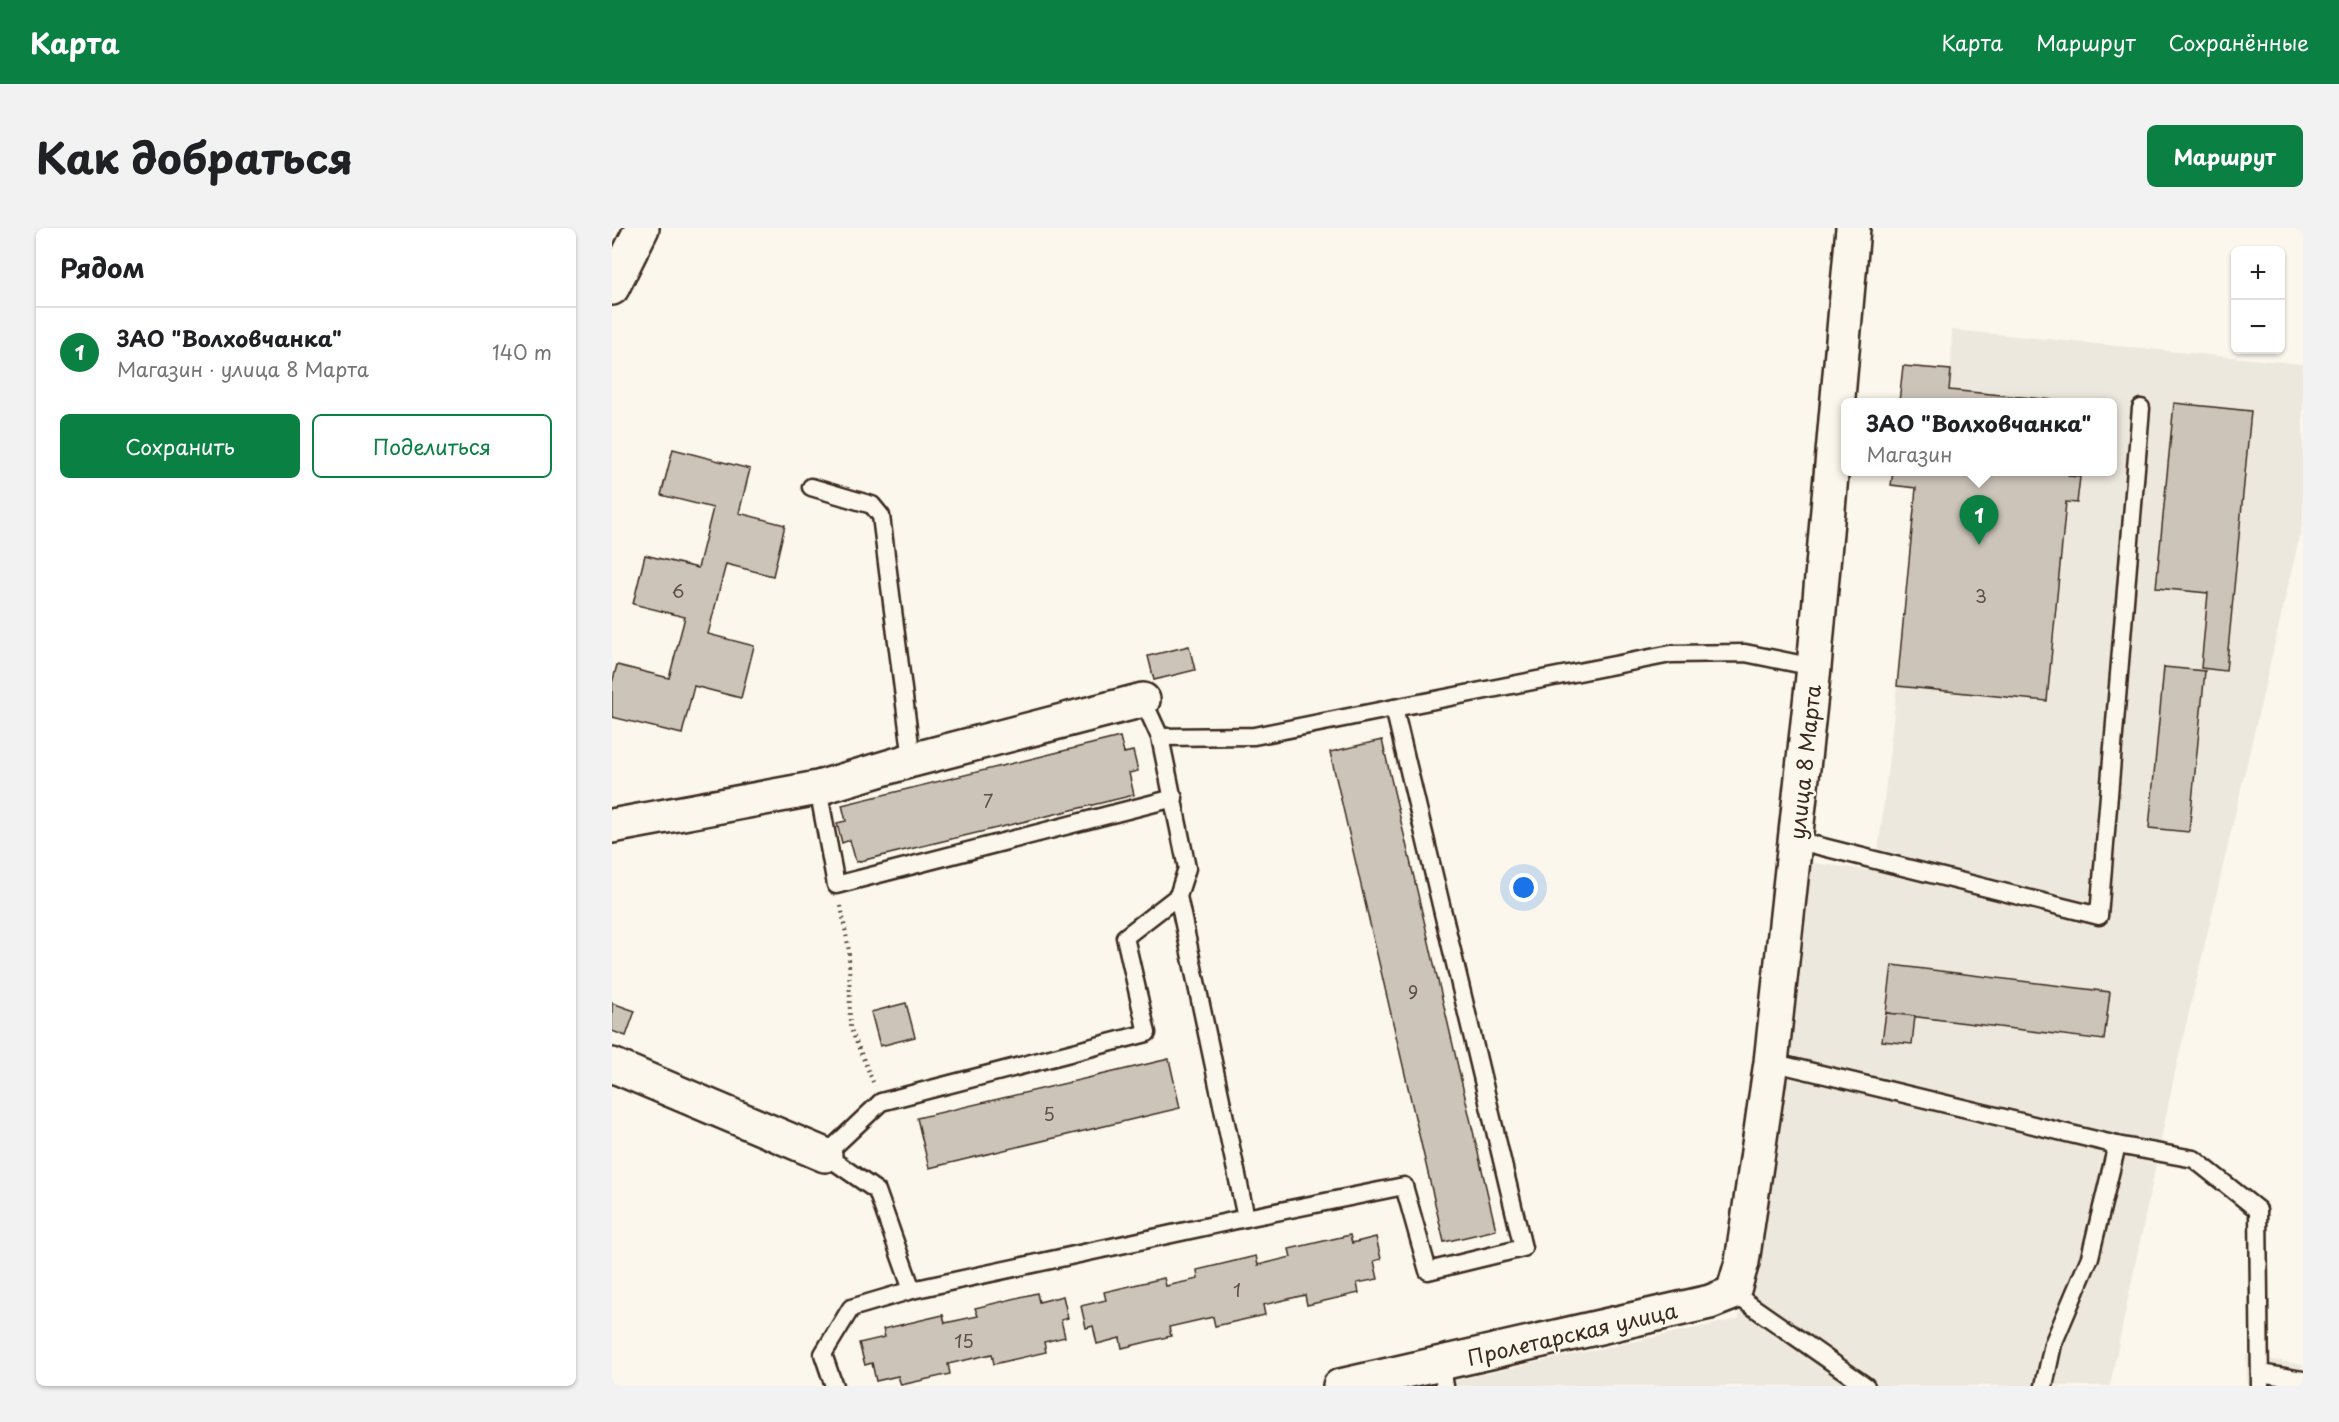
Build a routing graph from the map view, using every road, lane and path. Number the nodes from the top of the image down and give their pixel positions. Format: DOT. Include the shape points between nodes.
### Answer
graph roads {
  1 [pos="642,228"];
  2 [pos="1853,228"];
  3 [pos="612,288"];
  4 [pos="2141,408"];
  5 [pos="811,487"];
  6 [pos="1814,667"];
  7 [pos="1143,700"];
  8 [pos="1394,708"];
  9 [pos="1160,737"];
  10 [pos="912,760"];
  11 [pos="818,788"];
  12 [pos="1174,798"];
  13 [pos="612,826"];
  14 [pos="1795,840"];
  15 [pos="837,885"];
  16 [pos="1178,896"];
  17 [pos="1770,1062"];
  18 [pos="612,1065"];
  19 [pos="881,1102"];
  20 [pos="2117,1144"];
  21 [pos="825,1155"];
  22 [pos="1246,1218"];
  23 [pos="912,1290"];
  24 [pos="1733,1293"];
  25 [pos="1443,1375"];
  26 [pos="2260,1379"];
  27 [pos="2303,1380"];
  28 [pos="834,1386"];
  29 [pos="1340,1386"];
  30 [pos="1866,1386"];
  31 [pos="2044,1386"];
  1 -- 3 [label="street"];
  2 -- 6 [label="street, улица 8 Марта"];
  4 -- 14 [label="lane" via="2099,916"];
  5 -- 10 [label="lane" via="872,505 881,516"];
  6 -- 8 [label="lane" via="1745,653 1671,654"];
  6 -- 14 [label="street, улица 8 Марта"];
  7 -- 9 [label="lane"];
  7 -- 10 [label="street"];
  8 -- 9 [label="lane" via="1254,735"];
  8 -- 22 [label="lane" via="1523,1248 1428,1271 1404,1186"];
  9 -- 12 [label="lane"];
  10 -- 11 [label="street"];
  11 -- 13 [label="street"];
  11 -- 15 [label="lane"];
  12 -- 15 [label="lane"];
  12 -- 16 [label="lane" via="1187,868"];
  14 -- 17 [label="street, улица 8 Марта"];
  15 -- 19 [label="path" via="849,951 850,1027"];
  16 -- 19 [label="lane" via="1125,937 1147,1033"];
  16 -- 22 [label="lane"];
  17 -- 20 [label="lane"];
  17 -- 24 [label="street, улица 8 Марта" via="1742,1262"];
  18 -- 21 [label="street"];
  19 -- 21 [label="lane"];
  20 -- 26 [label="lane" via="2194,1159 2258,1210"];
  20 -- 31 [label="lane" via="2090,1257 2053,1344"];
  21 -- 23 [label="lane" via="877,1191"];
  22 -- 23 [label="lane"];
  23 -- 28 [label="lane" via="850,1308 823,1354"];
  24 -- 25 [label="street, Пролетарская улица"];
  24 -- 30 [label="lane"];
  25 -- 29 [label="street, Пролетарская улица"];
  26 -- 27 [label="lane"];
}
